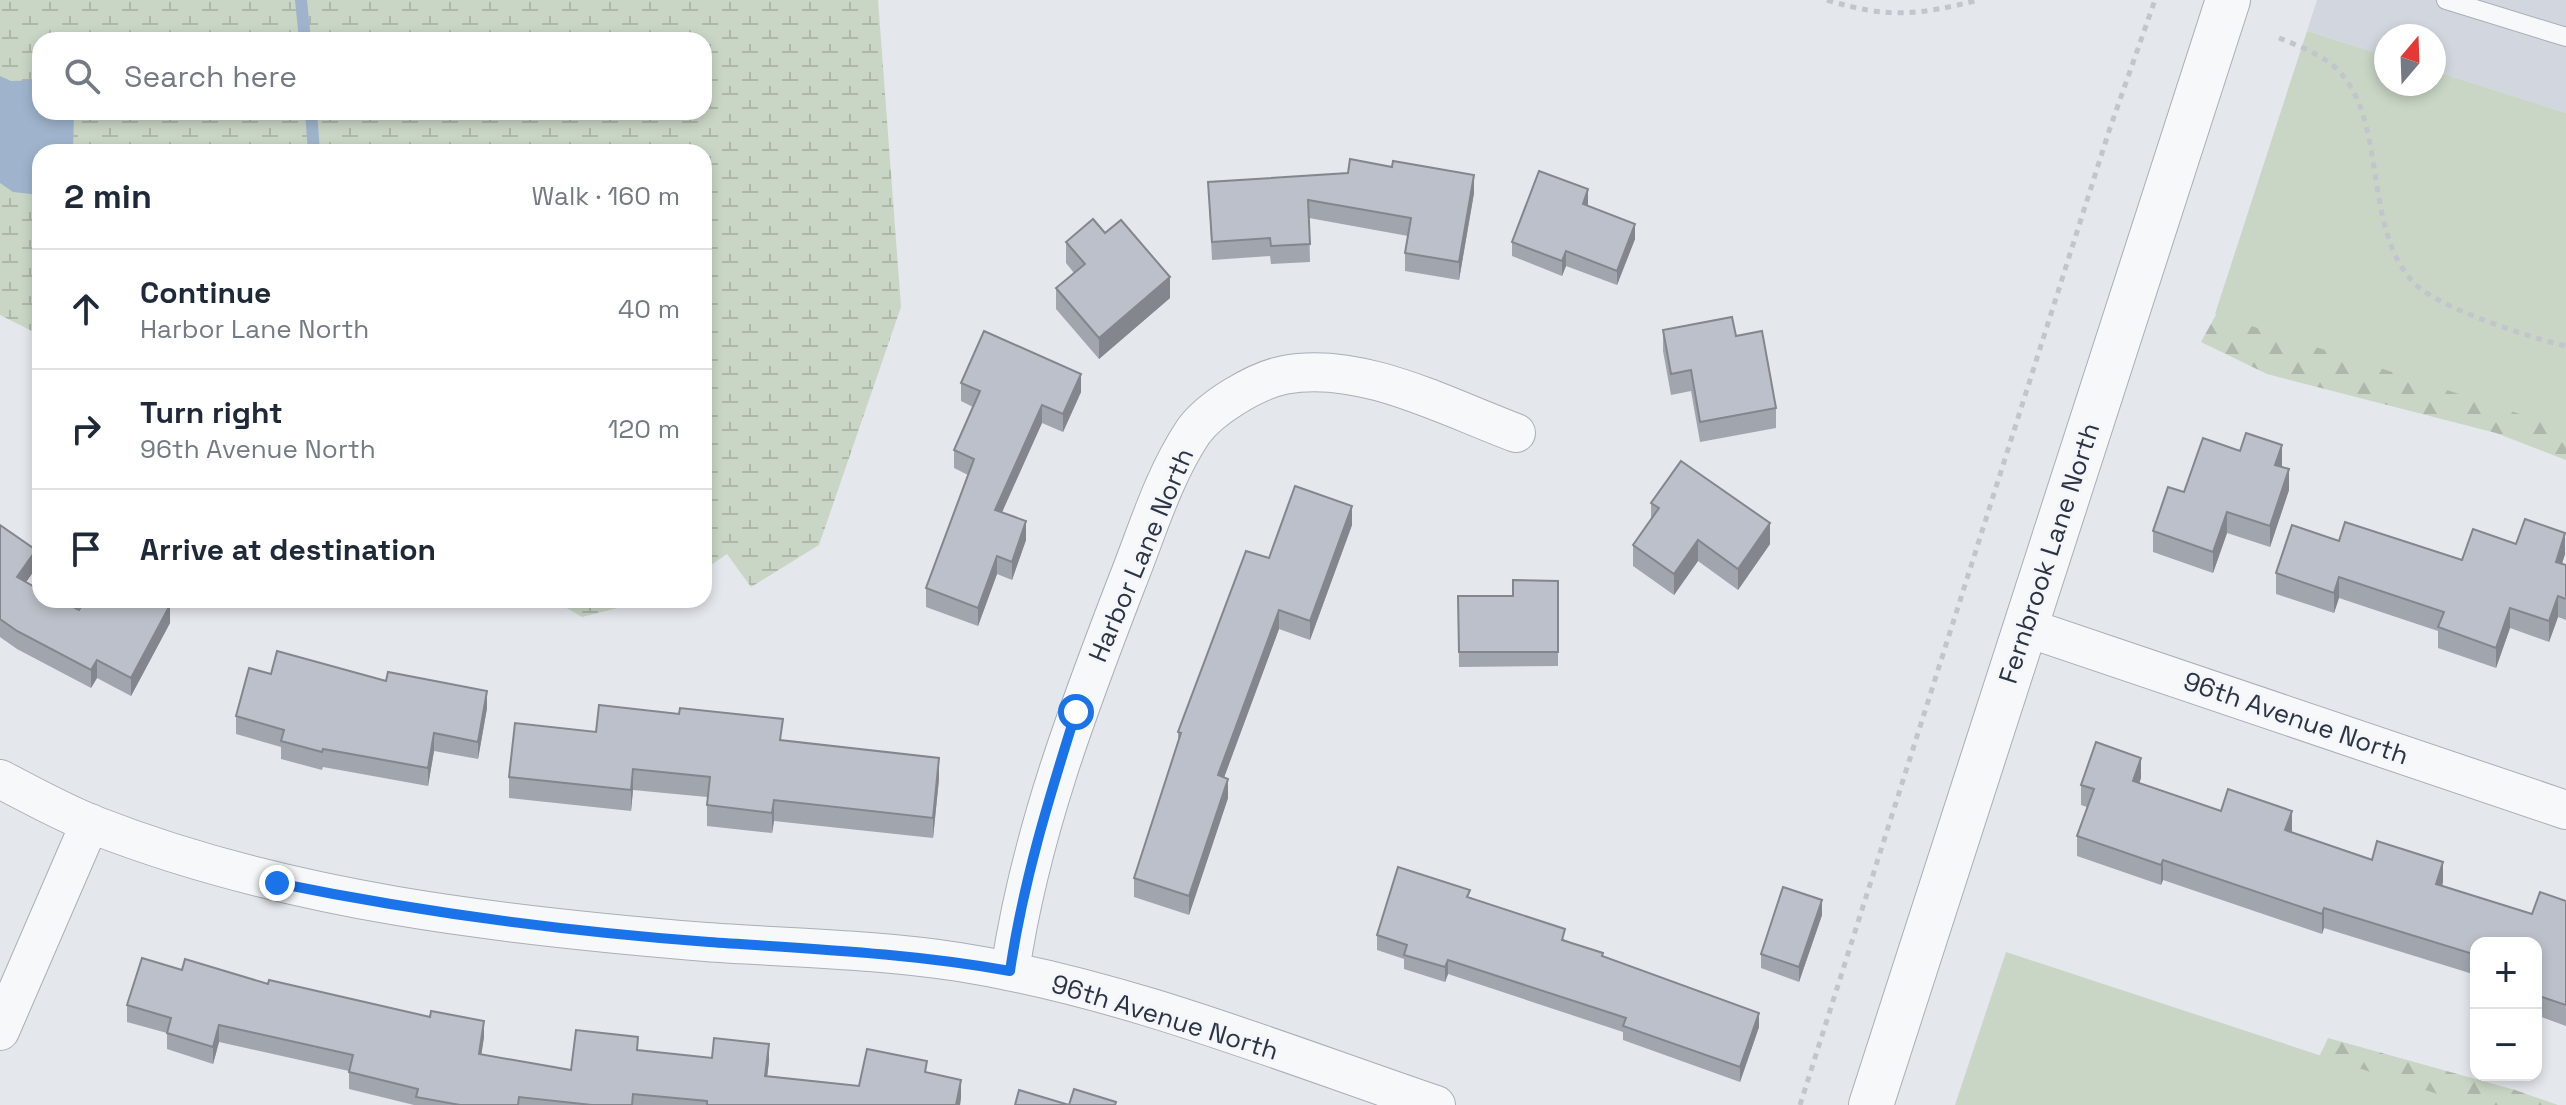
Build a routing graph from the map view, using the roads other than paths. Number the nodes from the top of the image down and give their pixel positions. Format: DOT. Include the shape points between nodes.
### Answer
graph roads {
  1 [pos="2228,0"];
  2 [pos="2446,0"];
  3 [pos="2566,37"];
  4 [pos="1516,433"];
  5 [pos="2025,627"];
  6 [pos="0,779"];
  7 [pos="2566,810"];
  8 [pos="90,823"];
  9 [pos="1010,971"];
  10 [pos="0,1031"];
  11 [pos="1436,1105"];
  12 [pos="1871,1105"];
  1 -- 5 [label="street, Fernbrook Lane North"];
  2 -- 3 [label="lane"];
  4 -- 9 [label="street, Harbor Lane North" via="1379,381 1329,370 1282,375 1233,396 1195,429 1171,470 1076,712 1040,824"];
  5 -- 7 [label="street, 96th Avenue North"];
  5 -- 12 [label="street, Fernbrook Lane North"];
  6 -- 8 [label="street, 96th Avenue North"];
  8 -- 9 [label="street, 96th Avenue North" via="188,858 361,900 532,926 830,948"];
  8 -- 10 [label="street"];
  9 -- 11 [label="street, 96th Avenue North" via="1179,1017"];
}
